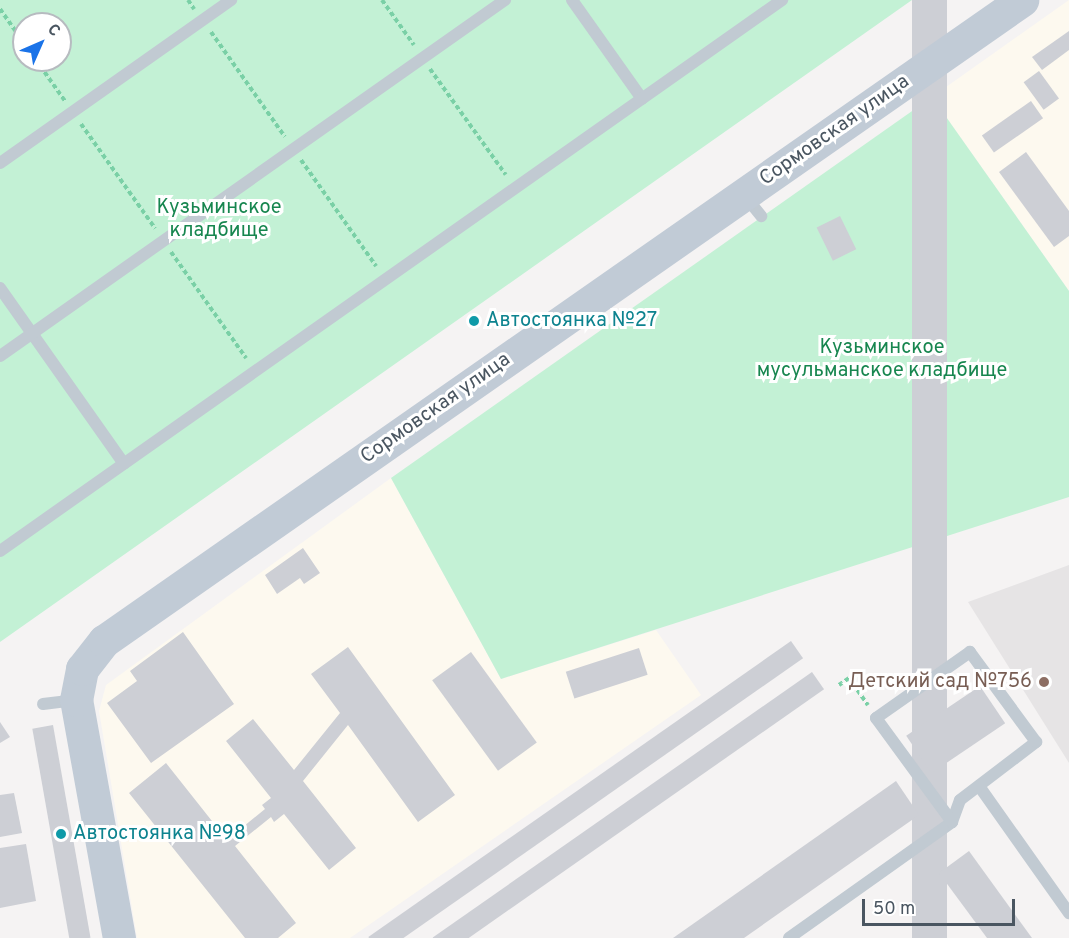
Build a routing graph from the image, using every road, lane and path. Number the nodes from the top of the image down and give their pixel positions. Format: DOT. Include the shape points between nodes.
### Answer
graph roads {
  1 [pos="231,0"];
  2 [pos="382,0"];
  3 [pos="505,0"];
  4 [pos="572,0"];
  5 [pos="782,0"];
  6 [pos="1022,0"];
  7 [pos="0,9"];
  8 [pos="12,26"];
  9 [pos="423,58"];
  10 [pos="44,72"];
  11 [pos="642,99"];
  12 [pos="72,112"];
  13 [pos="0,163"];
  14 [pos="515,188"];
  15 [pos="164,241"];
  16 [pos="0,288"];
  17 [pos="32,333"];
  18 [pos="0,356"];
  19 [pos="255,371"];
  20 [pos="124,464"];
  21 [pos="0,551"];
  22 [pos="839,685"];
  23 [pos="76,700"];
  24 [pos="43,704"];
  25 [pos="876,718"];
  26 [pos="979,786"];
  27 [pos="952,822"];
  28 [pos="1069,913"];
  29 [pos="119,938"];
  30 [pos="789,938"];
  1 -- 12 [label="lane"];
  2 -- 9 [label="path"];
  3 -- 9 [label="lane"];
  4 -- 11 [label="lane"];
  5 -- 11 [label="lane"];
  6 -- 23 [label="street, Сормовская улица" via="752,205 104,641 82,669"];
  7 -- 8 [label="path"];
  9 -- 14 [label="path"];
  9 -- 15 [label="lane"];
  10 -- 12 [label="path"];
  11 -- 14 [label="lane"];
  12 -- 13 [label="lane"];
  12 -- 15 [label="path"];
  14 -- 19 [label="lane"];
  15 -- 17 [label="lane"];
  15 -- 19 [label="path"];
  16 -- 17 [label="lane"];
  17 -- 18 [label="lane"];
  17 -- 20 [label="lane"];
  19 -- 20 [label="lane"];
  20 -- 21 [label="lane"];
  22 -- 25 [label="path" via="849,678"];
  23 -- 24 [label="lane"];
  23 -- 29 [label="street, Сормовская улица"];
  25 -- 26 [label="lane" via="970,652 1036,742"];
  25 -- 27 [label="lane"];
  26 -- 27 [label="lane" via="960,800"];
  26 -- 28 [label="lane"];
  27 -- 30 [label="lane"];
}
